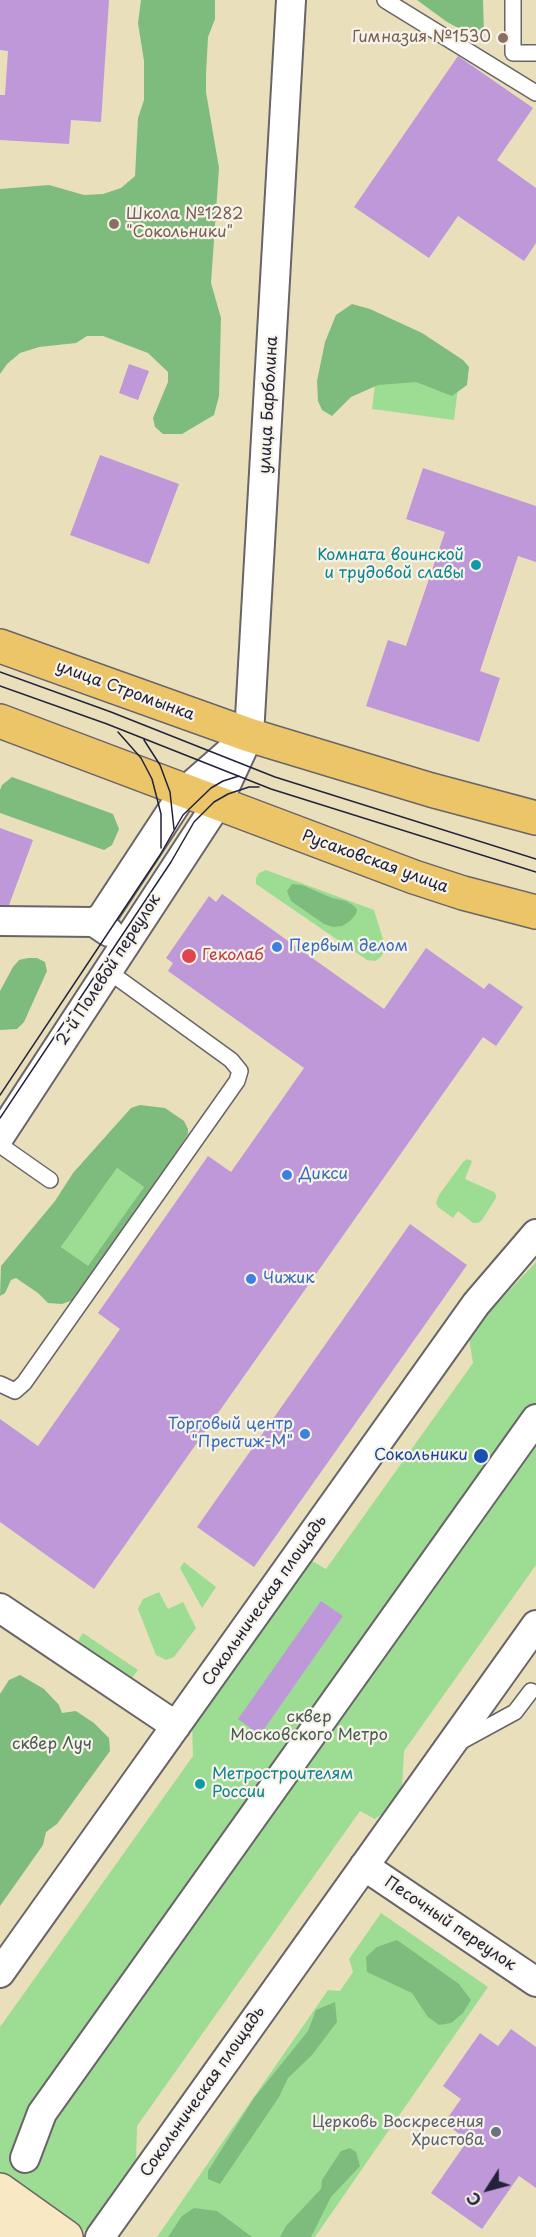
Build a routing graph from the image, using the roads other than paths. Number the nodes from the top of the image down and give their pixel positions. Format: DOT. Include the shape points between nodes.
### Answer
graph roads {
  1 [pos="291,0"];
  2 [pos="385,0"];
  3 [pos="513,0"];
  4 [pos="536,53"];
  5 [pos="536,93"];
  6 [pos="0,646"];
  7 [pos="0,721"];
  8 [pos="249,735"];
  9 [pos="184,792"];
  10 [pos="217,804"];
  11 [pos="536,818"];
  12 [pos="532,912"];
  13 [pos="0,921"];
  14 [pos="94,922"];
  15 [pos="125,944"];
  16 [pos="108,971"];
  17 [pos="0,1136"];
  18 [pos="0,1145"];
  19 [pos="50,1180"];
  20 [pos="536,1234"];
  21 [pos="0,1384"];
  22 [pos="536,1419"];
  23 [pos="0,1608"];
  24 [pos="536,1625"];
  25 [pos="531,1691"];
  26 [pos="176,1726"];
  27 [pos="449,1748"];
  28 [pos="364,1866"];
  29 [pos="0,1973"];
  30 [pos="536,1982"];
  31 [pos="25,2158"];
  32 [pos="0,2190"];
  33 [pos="0,2219"];
  34 [pos="25,2237"];
  35 [pos="66,2237"];
  36 [pos="100,2237"];
  1 -- 8 [label="street, улица Барболина"];
  2 -- 5 [label="lane"];
  3 -- 4 [label="lane" via="513,53"];
  6 -- 8 [label="main road, улица Стромынка"];
  7 -- 9 [label="main road"];
  8 -- 9 [label="street, 2-й Полевой переулок"];
  8 -- 10 [label="street, улица Барболина"];
  8 -- 11 [label="main road"];
  9 -- 10 [label="main road"];
  9 -- 14 [label="street, 2-й Полевой переулок" via="102,917"];
  10 -- 12 [label="main road, Русаковская улица" via="414,877"];
  10 -- 15 [label="street, 2-й Полевой переулок"];
  13 -- 14 [label="street"];
  14 -- 15 [label="street"];
  15 -- 16 [label="street, 2-й Полевой переулок"];
  16 -- 17 [label="street, 2-й Полевой переулок"];
  16 -- 21 [label="lane" via="231,1060 240,1071 237,1081 24,1383 15,1391"];
  18 -- 19 [label="lane"];
  20 -- 26 [label="street, Сокольническая площадь" via="476,1304"];
  22 -- 31 [label="street" via="42,2113"];
  23 -- 26 [label="street"];
  24 -- 27 [label="street, Сокольническая площадь"];
  25 -- 27 [label="lane" via="515,1712"];
  26 -- 29 [label="street, Сокольническая площадь"];
  27 -- 28 [label="street, Сокольническая площадь"];
  28 -- 30 [label="street, Песочный переулок"];
  28 -- 36 [label="street, Сокольническая площадь"];
  32 -- 35 [label="main road"];
  33 -- 34 [label="main road"];
}
